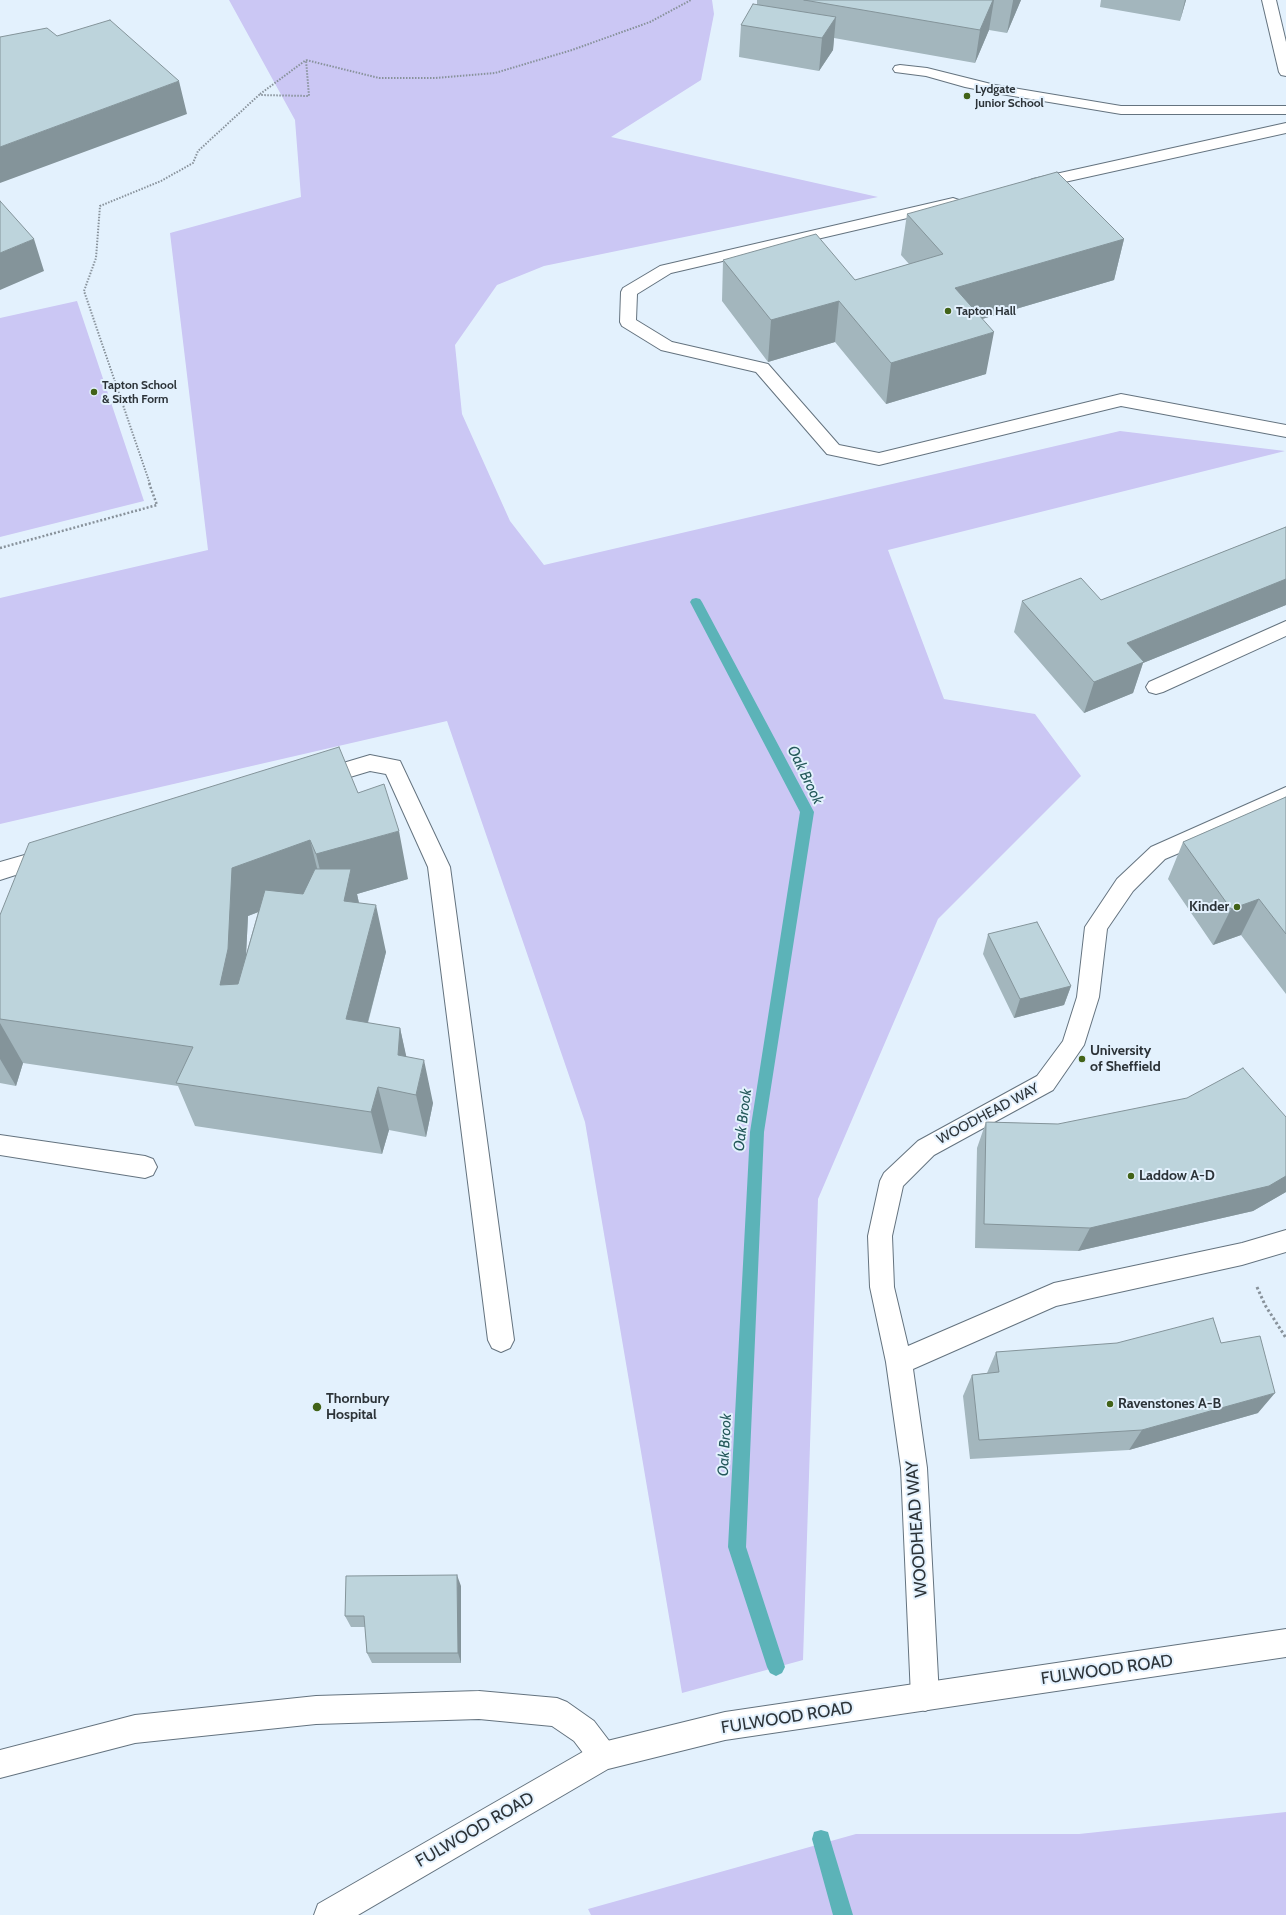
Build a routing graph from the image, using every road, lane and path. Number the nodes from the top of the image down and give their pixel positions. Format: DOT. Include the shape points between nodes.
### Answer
graph roads {
  1 [pos="691,0"];
  2 [pos="1269,0"];
  3 [pos="306,60"];
  4 [pos="900,69"];
  5 [pos="1286,72"];
  6 [pos="260,94"];
  7 [pos="1286,110"];
  8 [pos="1286,128"];
  9 [pos="1014,189"];
  10 [pos="968,199"];
  11 [pos="1286,431"];
  12 [pos="0,548"];
  13 [pos="1286,628"];
  14 [pos="1156,687"];
  15 [pos="302,783"];
  16 [pos="1286,795"];
  17 [pos="67,851"];
  18 [pos="0,871"];
  19 [pos="0,1144"];
  20 [pos="145,1167"];
  21 [pos="1286,1241"];
  22 [pos="1242,1254"];
  23 [pos="1286,1338"];
  24 [pos="501,1340"];
  25 [pos="899,1362"];
  26 [pos="1286,1643"];
  27 [pos="925,1697"];
  28 [pos="603,1756"];
  29 [pos="0,1764"];
  30 [pos="329,1915"];
  1 -- 3 [label="path" via="650,22 572,50 495,73 435,78 379,78"];
  2 -- 5 [label="street"];
  3 -- 6 [label="path"];
  3 -- 6 [label="path" via="309,96"];
  4 -- 7 [label="street" via="926,72 995,89 1121,110"];
  6 -- 12 [label="path" via="198,151 193,163 161,181 100,206 96,258 84,291 157,505"];
  8 -- 9 [label="street"];
  10 -- 11 [label="street" via="666,269 629,292 628,322 667,346 762,368 834,450 879,459 1122,400"];
  13 -- 14 [label="street"];
  15 -- 24 [label="street" via="370,763 393,767 439,867"];
  16 -- 25 [label="street, WOODHEAD WAY" via="1158,854 1125,885 1096,927 1088,997 1073,1045 1045,1083 926,1148 892,1181 880,1236 882,1287"];
  17 -- 18 [label="street"];
  19 -- 20 [label="street"];
  21 -- 22 [label="street"];
  22 -- 23 [label="path" via="1264,1305"];
  22 -- 25 [label="street" via="1054,1295"];
  25 -- 27 [label="street, WOODHEAD WAY" via="914,1468"];
  26 -- 27 [label="street, FULWOOD ROAD"];
  27 -- 28 [label="street, FULWOOD ROAD" via="725,1726"];
  28 -- 29 [label="street" via="584,1731 557,1712 479,1706 316,1710 135,1729"];
  28 -- 30 [label="street, FULWOOD ROAD"];
}
